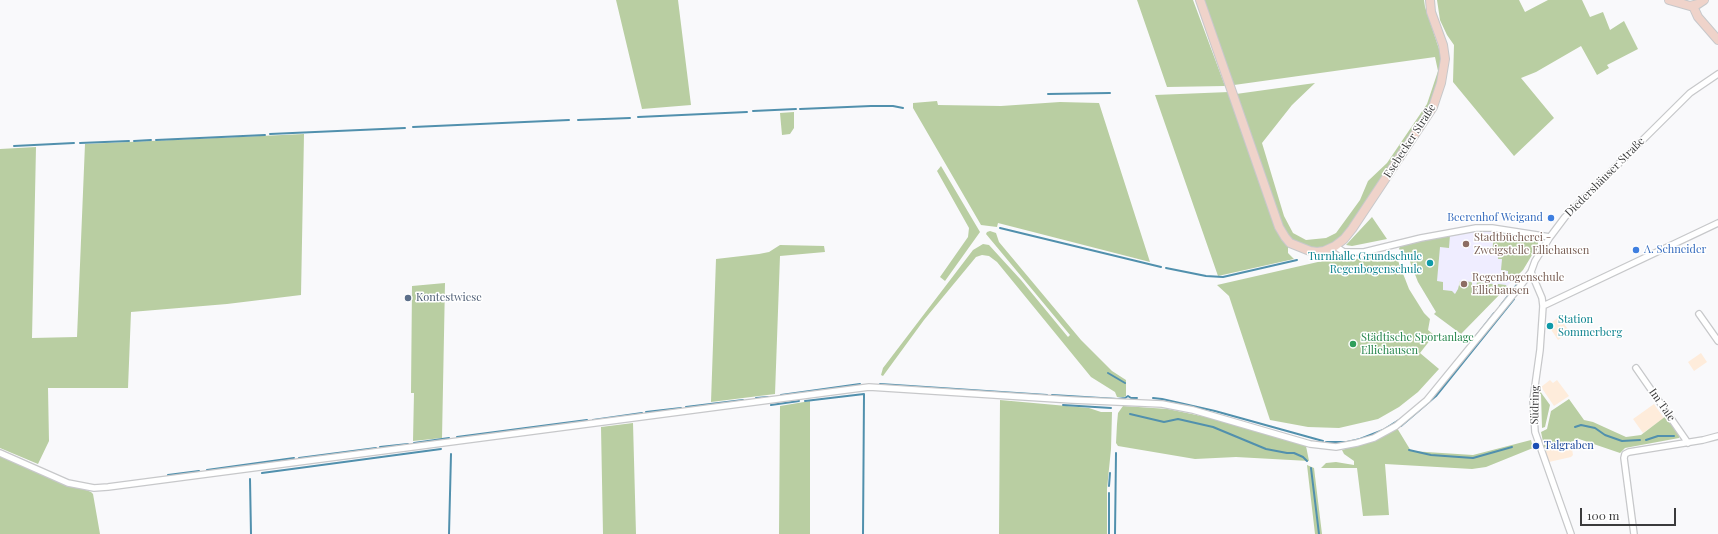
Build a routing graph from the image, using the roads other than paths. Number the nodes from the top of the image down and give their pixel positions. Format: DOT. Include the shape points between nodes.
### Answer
graph roads {
  1 [pos="1200,0"];
  2 [pos="1430,0"];
  3 [pos="1669,0"];
  4 [pos="1704,0"];
  5 [pos="1693,6"];
  6 [pos="1718,40"];
  7 [pos="1718,74"];
  8 [pos="1718,223"];
  9 [pos="1550,237"];
  10 [pos="1335,246"];
  11 [pos="1531,272"];
  12 [pos="1543,306"];
  13 [pos="1699,314"];
  14 [pos="1718,341"];
  15 [pos="1636,368"];
  16 [pos="1718,436"];
  17 [pos="1688,443"];
  18 [pos="0,453"];
  19 [pos="1570,534"];
  20 [pos="1634,534"];
  1 -- 10 [label="street" via="1279,227 1290,243 1310,251 1324,251"];
  2 -- 10 [label="street, Esebecker Straße" via="1431,12 1444,54 1444,69 1437,96 1426,119 1352,229"];
  3 -- 5 [label="street"];
  4 -- 5 [label="street"];
  5 -- 6 [label="street" via="1698,17"];
  7 -- 9 [label="street, Diedershäuser Straße" via="1690,93 1573,208"];
  8 -- 12 [label="street"];
  9 -- 10 [label="street" via="1476,228 1364,252 1344,252"];
  9 -- 11 [label="street, Diedershäuser Straße"];
  11 -- 12 [label="street, Südring"];
  11 -- 18 [label="street, Diedershäuser Straße" via="1427,400 1396,426 1374,438 1336,446 1310,444 1193,410 1162,404 869,387 108,487 94,488 68,483"];
  12 -- 19 [label="street, Südring" via="1533,416 1540,448"];
  13 -- 14 [label="street"];
  15 -- 17 [label="street, Im Tale"];
  16 -- 17 [label="street"];
  17 -- 20 [label="street" via="1625,454"];
}
